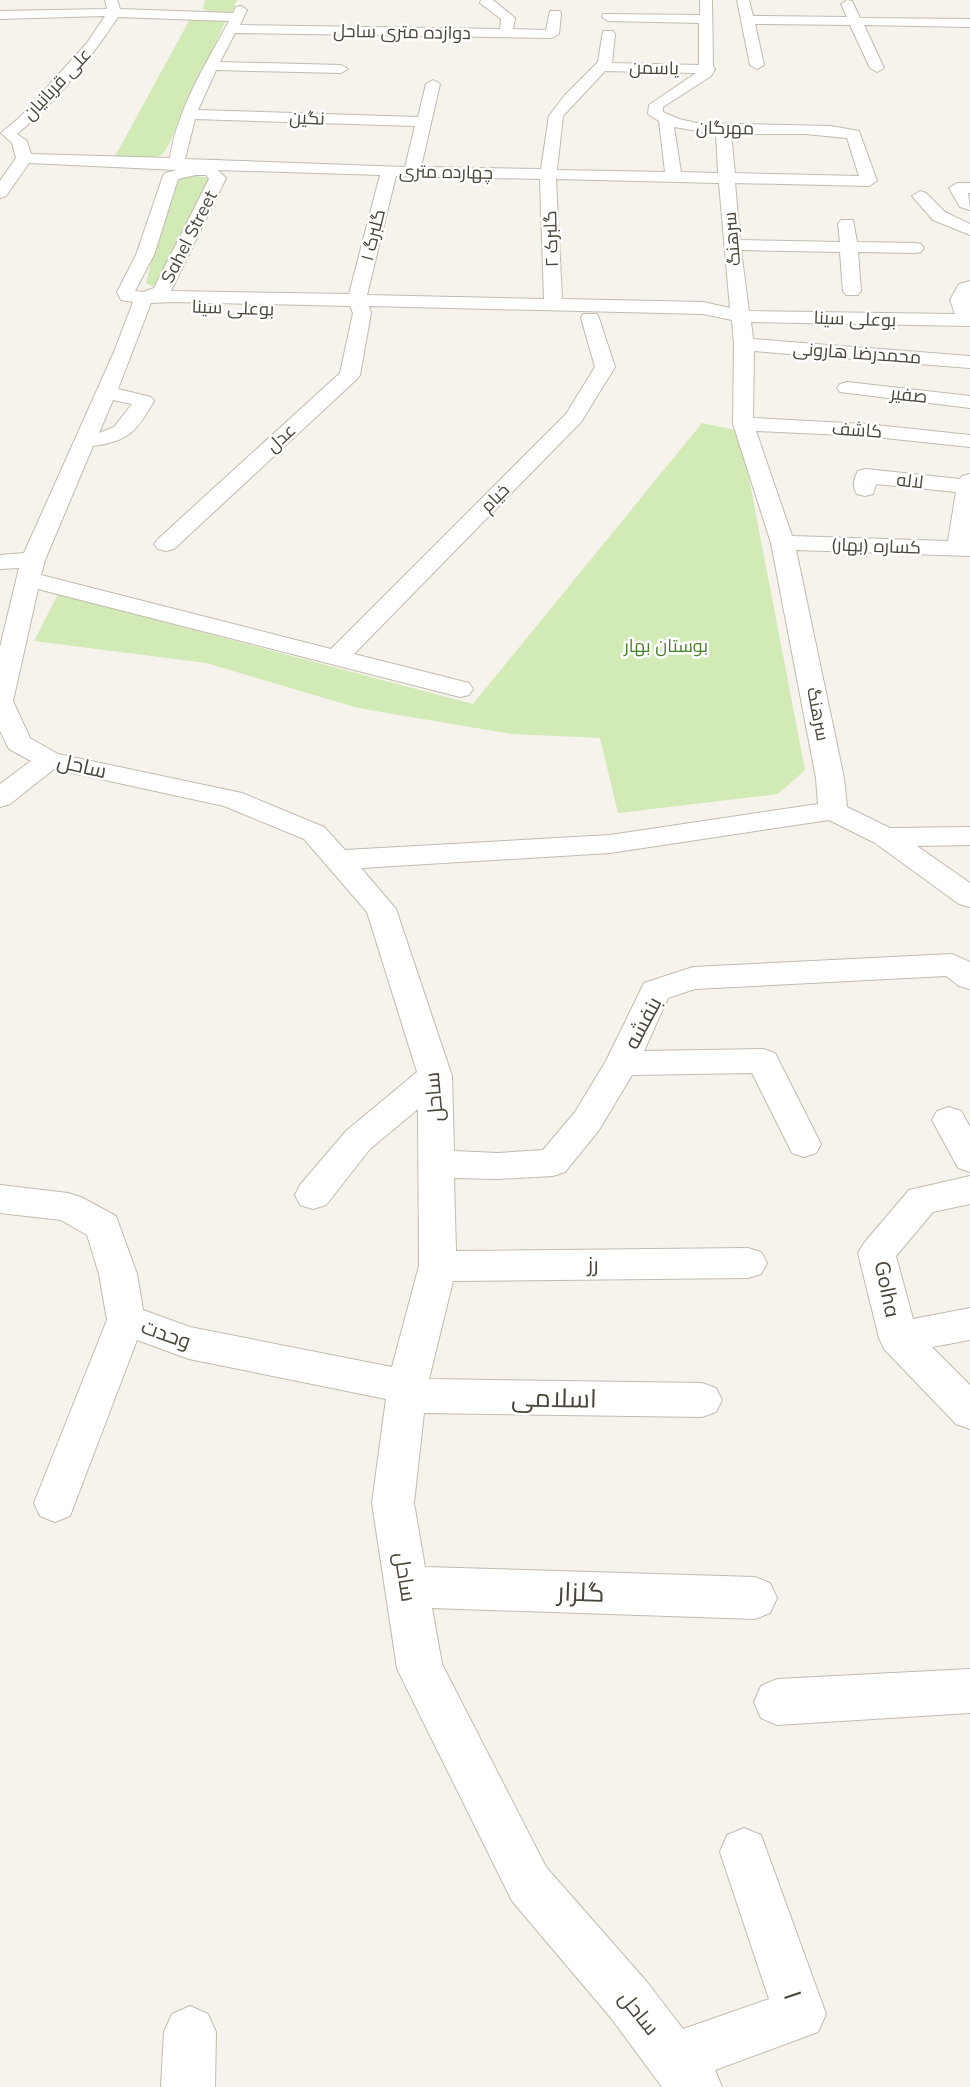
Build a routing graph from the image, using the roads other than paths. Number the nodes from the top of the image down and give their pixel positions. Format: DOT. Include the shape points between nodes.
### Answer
graph roads {
  1 [pos="246,0"];
  2 [pos="487,0"];
  3 [pos="706,0"];
  4 [pos="743,0"];
  5 [pos="845,0"];
  6 [pos="113,7"];
  7 [pos="342,13"];
  8 [pos="555,14"];
  9 [pos="0,15"];
  10 [pos="608,17"];
  11 [pos="705,19"];
  12 [pos="747,20"];
  13 [pos="853,21"];
  14 [pos="235,23"];
  15 [pos="970,23"];
  16 [pos="334,31"];
  17 [pos="506,33"];
  18 [pos="608,34"];
  19 [pos="757,65"];
  20 [pos="213,66"];
  21 [pos="601,67"];
  22 [pos="877,68"];
  23 [pos="341,69"];
  24 [pos="708,69"];
  25 [pos="433,84"];
  26 [pos="190,114"];
  27 [pos="357,120"];
  28 [pos="666,121"];
  29 [pos="424,122"];
  30 [pos="723,128"];
  31 [pos="4,132"];
  32 [pos="24,158"];
  33 [pos="183,167"];
  34 [pos="325,169"];
  35 [pos="390,171"];
  36 [pos="412,172"];
  37 [pos="548,174"];
  38 [pos="674,177"];
  39 [pos="2,188"];
  40 [pos="872,188"];
  41 [pos="970,188"];
  42 [pos="737,191"];
  43 [pos="920,196"];
  44 [pos="970,205"];
  45 [pos="847,224"];
  46 [pos="970,230"];
  47 [pos="732,245"];
  48 [pos="915,248"];
  49 [pos="849,249"];
  50 [pos="970,286"];
  51 [pos="852,291"];
  52 [pos="144,298"];
  53 [pos="553,304"];
  54 [pos="360,306"];
  55 [pos="740,316"];
  56 [pos="590,318"];
  57 [pos="968,320"];
  58 [pos="744,344"];
  59 [pos="970,362"];
  60 [pos="847,388"];
  61 [pos="970,402"];
  62 [pos="743,424"];
  63 [pos="970,441"];
  64 [pos="969,484"];
  65 [pos="865,489"];
  66 [pos="783,543"];
  67 [pos="166,544"];
  68 [pos="964,549"];
  69 [pos="20,567"];
  70 [pos="337,657"];
  71 [pos="3,679"];
  72 [pos="460,689"];
  73 [pos="10,746"];
  74 [pos="49,760"];
  75 [pos="0,798"];
  76 [pos="833,811"];
  77 [pos="970,836"];
  78 [pos="885,837"];
  79 [pos="338,860"];
  80 [pos="970,897"];
  81 [pos="970,978"];
  82 [pos="622,1063"];
  83 [pos="435,1076"];
  84 [pos="949,1120"];
  85 [pos="804,1144"];
  86 [pos="970,1159"];
  87 [pos="438,1164"];
  88 [pos="970,1190"];
  89 [pos="313,1195"];
  90 [pos="0,1198"];
  91 [pos="748,1263"];
  92 [pos="438,1266"];
  93 [pos="126,1320"];
  94 [pos="970,1324"];
  95 [pos="898,1338"];
  96 [pos="406,1391"];
  97 [pos="702,1400"];
  98 [pos="970,1412"];
  99 [pos="55,1503"];
  100 [pos="407,1587"];
  101 [pos="755,1598"];
  102 [pos="970,1692"];
  103 [pos="777,1702"];
  104 [pos="744,1852"];
  105 [pos="190,2032"];
  106 [pos="685,2073"];
  107 [pos="188,2087"];
  1 -- 14 [label="street"];
  2 -- 17 [label="street" via="508,18"];
  3 -- 11 [label="street"];
  4 -- 12 [label="street"];
  5 -- 13 [label="street"];
  6 -- 9 [label="street, دوازده متری ساحل"];
  6 -- 14 [label="street, دوازده متری ساحل"];
  6 -- 31 [label="street, علی قربانیان" via="92,46 25,120"];
  7 -- 16 [label="street"];
  8 -- 17 [label="street, دوازده متری ساحل" via="552,34"];
  10 -- 11 [label="street"];
  11 -- 24 [label="street"];
  12 -- 13 [label="street"];
  12 -- 19 [label="street"];
  13 -- 15 [label="street"];
  13 -- 22 [label="street"];
  14 -- 16 [label="street, دوازده متری ساحل" via="314,35"];
  14 -- 20 [label="street"];
  16 -- 17 [label="street, دوازده متری ساحل" via="428,38"];
  18 -- 21 [label="street" via="605,63"];
  20 -- 23 [label="street"];
  20 -- 26 [label="street"];
  21 -- 24 [label="street, یاسمن"];
  21 -- 37 [label="street, گلبرک ۲" via="556,116"];
  24 -- 28 [label="street, مهرگان" via="656,105 655,114"];
  25 -- 29 [label="street"];
  26 -- 27 [label="street, نگین" via="338,114"];
  26 -- 33 [label="street" via="177,153"];
  27 -- 29 [label="street, نگین"];
  27 -- 34 [label="street"];
  28 -- 30 [label="street, مهرگان" via="691,128"];
  28 -- 38 [label="street"];
  29 -- 36 [label="street"];
  30 -- 40 [label="street, مهرگان" via="818,129 854,134"];
  30 -- 42 [label="street, سرهنگ"];
  31 -- 32 [label="street, علی قربانیان" via="19,141"];
  32 -- 33 [label="street, چهارده متری"];
  32 -- 39 [label="street"];
  33 -- 34 [label="street, چهارده متری"];
  33 -- 52 [label="street, Sahel Street" via="171,176 145,255 126,292 133,298"];
  33 -- 52 [label="street, Sahel Street" via="210,171 218,178 161,292"];
  34 -- 35 [label="street, چهارده متری"];
  35 -- 36 [label="street, چهارده متری"];
  35 -- 54 [label="street, گلبرگ ۱"];
  36 -- 37 [label="street, چهارده متری"];
  37 -- 38 [label="street, چهارده متری"];
  37 -- 53 [label="street, گلبرک ۲"];
  38 -- 42 [label="street, چهارده متری"];
  40 -- 42 [label="street"];
  40 -- 42 [label="street, چهارده متری"];
  41 -- 44 [label="street" via="957,189"];
  42 -- 47 [label="street, سرهنگ"];
  43 -- 46 [label="street" via="939,216"];
  45 -- 49 [label="street"];
  47 -- 49 [label="street"];
  47 -- 55 [label="street, سرهنگ"];
  48 -- 49 [label="street"];
  49 -- 51 [label="street"];
  50 -- 57 [label="street" via="959,300"];
  52 -- 54 [label="street, بوعلی سینا" via="172,306"];
  52 -- 69 [label="street, ساحل" via="85,441"];
  53 -- 54 [label="street, بوعلی سینا"];
  53 -- 55 [label="street, بوعلی سینا" via="703,308"];
  54 -- 56 [label="street, بوعلی سینا"];
  54 -- 67 [label="street, عدل" via="351,375"];
  55 -- 56 [label="street, بوعلی سینا" via="707,321"];
  55 -- 57 [label="street, بوعلی سینا"];
  55 -- 58 [label="street, سرهنگ"];
  56 -- 70 [label="street, خیام" via="605,367 574,418"];
  58 -- 59 [label="street, محمدرضا هارونی"];
  58 -- 62 [label="street, سرهنگ"];
  60 -- 61 [label="street, صفیر"];
  62 -- 63 [label="street, کاشف" via="866,430"];
  62 -- 66 [label="street, سرهنگ"];
  64 -- 65 [label="street, لاله" via="866,476"];
  64 -- 68 [label="street" via="963,507"];
  66 -- 68 [label="street, کساره (بهار)"];
  66 -- 76 [label="street, سرهنگ" via="830,778"];
  69 -- 70 [label="street"];
  69 -- 71 [label="street, ساحل"];
  70 -- 72 [label="street"];
  71 -- 73 [label="street, ساحل" via="0,701"];
  73 -- 74 [label="street, ساحل"];
  74 -- 75 [label="street"];
  74 -- 79 [label="street, ساحل" via="232,799 314,833"];
  76 -- 78 [label="street"];
  76 -- 79 [label="street" via="610,844"];
  77 -- 78 [label="street"];
  78 -- 80 [label="street"];
  79 -- 83 [label="street, ساحل" via="381,909"];
  81 -- 82 [label="street, بنفشه" via="952,965 693,978 655,992"];
  82 -- 85 [label="street" via="763,1061"];
  82 -- 87 [label="street, بنفشه" via="587,1121 553,1163"];
  83 -- 87 [label="street, ساحل"];
  83 -- 89 [label="street" via="358,1140"];
  84 -- 86 [label="street"];
  87 -- 92 [label="street, ساحل"];
  88 -- 95 [label="street, Golha" via="922,1200 877,1253"];
  90 -- 93 [label="street, وحدت" via="68,1207 103,1226 118,1274"];
  91 -- 92 [label="street, رز"];
  92 -- 96 [label="street, ساحل"];
  93 -- 96 [label="street, وحدت" via="189,1343"];
  93 -- 99 [label="street"];
  94 -- 95 [label="street"];
  95 -- 98 [label="street, Golha"];
  96 -- 97 [label="street, اسلامی"];
  96 -- 100 [label="street, ساحل" via="393,1503"];
  100 -- 101 [label="street, گلزار"];
  100 -- 106 [label="street, ساحل" via="420,1668 529,1884"];
  102 -- 103 [label="street"];
  104 -- 106 [label="street, ۱" via="800,2014"];
  105 -- 107 [label="street"];
}
